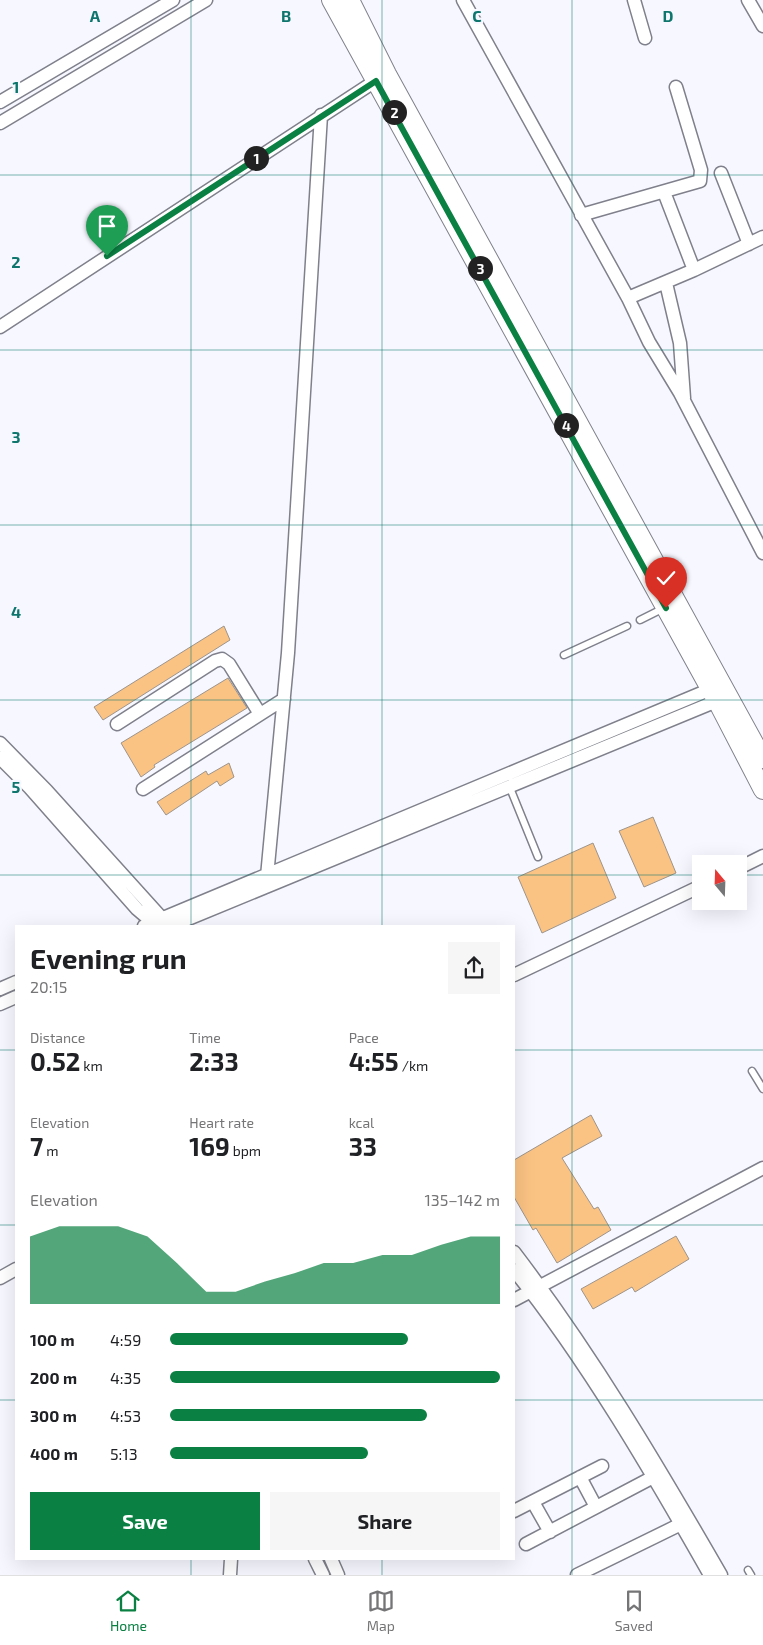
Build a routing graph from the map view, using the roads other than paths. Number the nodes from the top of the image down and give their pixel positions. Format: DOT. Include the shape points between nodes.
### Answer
graph roads {
  1 [pos="173,0"];
  2 [pos="206,0"];
  3 [pos="331,0"];
  4 [pos="350,0"];
  5 [pos="463,0"];
  6 [pos="634,0"];
  7 [pos="748,0"];
  8 [pos="763,26"];
  9 [pos="645,38"];
  10 [pos="382,77"];
  11 [pos="676,87"];
  12 [pos="0,102"];
  13 [pos="321,115"];
  14 [pos="0,123"];
  15 [pos="721,174"];
  16 [pos="664,192"];
  17 [pos="580,215"];
  18 [pos="763,237"];
  19 [pos="749,244"];
  20 [pos="694,270"];
  21 [pos="666,283"];
  22 [pos="628,298"];
  23 [pos="0,327"];
  24 [pos="684,402"];
  25 [pos="763,553"];
  26 [pos="666,608"];
  27 [pos="640,620"];
  28 [pos="627,626"];
  29 [pos="564,655"];
  30 [pos="719,693"];
  31 [pos="284,699"];
  32 [pos="260,714"];
  33 [pos="117,724"];
  34 [pos="0,743"];
  35 [pos="0,758"];
  36 [pos="763,759"];
  37 [pos="510,788"];
  38 [pos="143,789"];
  39 [pos="763,790"];
  40 [pos="763,856"];
  41 [pos="538,857"];
  42 [pos="748,864"];
  43 [pos="267,881"];
  44 [pos="692,890"];
  45 [pos="159,924"];
  46 [pos="515,975"];
  47 [pos="15,982"];
  48 [pos="0,989"];
  49 [pos="15,996"];
  50 [pos="0,1004"];
  51 [pos="752,1071"];
  52 [pos="763,1089"];
  53 [pos="763,1168"];
  54 [pos="515,1254"];
  55 [pos="15,1270"];
  56 [pos="515,1271"];
  57 [pos="0,1278"];
  58 [pos="536,1289"];
  59 [pos="515,1300"];
  60 [pos="602,1466"];
  61 [pos="657,1475"];
  62 [pos="580,1478"];
  63 [pos="533,1502"];
  64 [pos="596,1507"];
  65 [pos="515,1511"];
  66 [pos="681,1524"];
  67 [pos="550,1532"];
  68 [pos="526,1544"];
  69 [pos="231,1560"];
  70 [pos="316,1560"];
  71 [pos="331,1560"];
  72 [pos="230,1575"];
  73 [pos="323,1575"];
  74 [pos="338,1575"];
  75 [pos="577,1575"];
  76 [pos="710,1575"];
  77 [pos="721,1575"];
  1 -- 12 [label="street"];
  2 -- 14 [label="street"];
  3 -- 10 [label="main road"];
  4 -- 10 [label="main road"];
  5 -- 17 [label="street"];
  6 -- 9 [label="street"];
  7 -- 8 [label="street"];
  10 -- 13 [label="street"];
  10 -- 26 [label="main road"];
  10 -- 30 [label="main road"];
  11 -- 16 [label="street" via="701,176 700,181"];
  13 -- 23 [label="street"];
  13 -- 31 [label="street" via="300,488"];
  15 -- 19 [label="street"];
  16 -- 17 [label="street"];
  16 -- 20 [label="street"];
  17 -- 22 [label="street"];
  18 -- 19 [label="street"];
  19 -- 20 [label="street"];
  20 -- 21 [label="street"];
  21 -- 22 [label="street"];
  21 -- 24 [label="street" via="680,343"];
  22 -- 24 [label="street"];
  24 -- 25 [label="street"];
  26 -- 27 [label="lane"];
  26 -- 30 [label="main road"];
  28 -- 29 [label="lane"];
  30 -- 36 [label="main road"];
  30 -- 37 [label="street"];
  30 -- 39 [label="main road"];
  30 -- 43 [label="street"];
  31 -- 32 [label="street"];
  31 -- 43 [label="street"];
  32 -- 33 [label="street" via="229,664 222,659"];
  32 -- 38 [label="street"];
  34 -- 45 [label="street" via="47,791"];
  35 -- 45 [label="street" via="137,909"];
  37 -- 41 [label="lane"];
  37 -- 43 [label="street"];
  40 -- 42 [label="street"];
  43 -- 45 [label="street"];
  44 -- 46 [label="street"];
  47 -- 48 [label="street"];
  49 -- 50 [label="street"];
  51 -- 52 [label="lane"];
  53 -- 58 [label="street"];
  54 -- 58 [label="street"];
  55 -- 57 [label="street"];
  56 -- 58 [label="street"];
  58 -- 59 [label="street"];
  58 -- 61 [label="street" via="616,1399"];
  60 -- 62 [label="street"];
  61 -- 64 [label="street"];
  61 -- 66 [label="street"];
  61 -- 77 [label="street"];
  62 -- 63 [label="street"];
  62 -- 64 [label="street"];
  63 -- 65 [label="street"];
  63 -- 67 [label="street"];
  64 -- 67 [label="street"];
  66 -- 75 [label="street"];
  66 -- 76 [label="street"];
  67 -- 68 [label="street"];
  69 -- 72 [label="street"];
  70 -- 73 [label="street"];
  71 -- 74 [label="street"];
}
